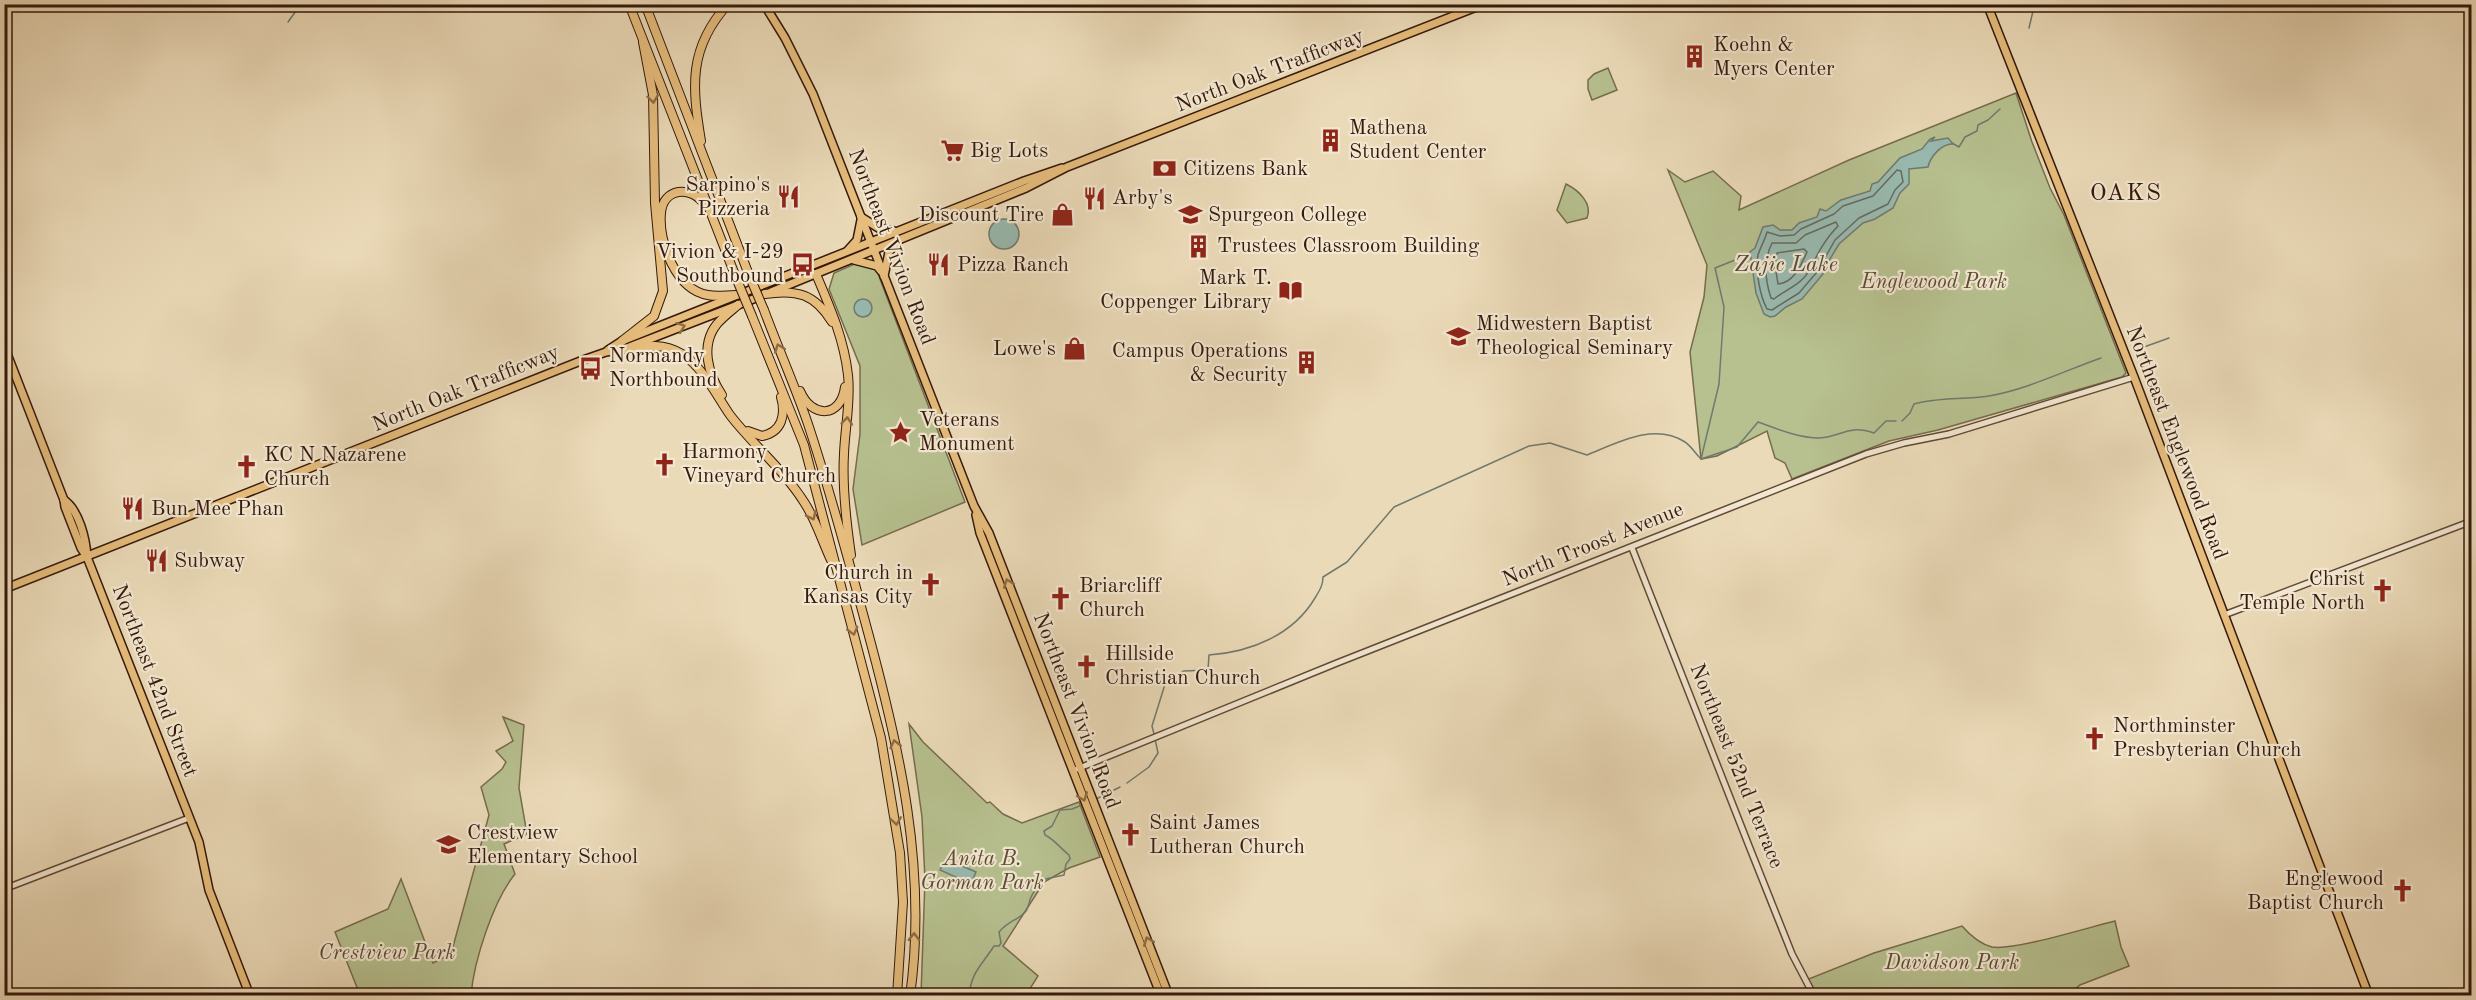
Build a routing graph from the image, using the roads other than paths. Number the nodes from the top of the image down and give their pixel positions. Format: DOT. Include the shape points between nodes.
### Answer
graph roads {
  1 [pos="629,4"];
  2 [pos="645,4"];
  3 [pos="728,4"];
  4 [pos="1484,4"];
  5 [pos="1987,4"];
  6 [pos="765,5"];
  7 [pos="643,42"];
  8 [pos="703,158"];
  9 [pos="1067,167"];
  10 [pos="713,217"];
  11 [pos="861,217"];
  12 [pos="897,231"];
  13 [pos="900,239"];
  14 [pos="871,242"];
  15 [pos="874,249"];
  16 [pos="846,251"];
  17 [pos="850,260"];
  18 [pos="816,274"];
  19 [pos="884,276"];
  20 [pos="782,288"];
  21 [pos="765,294"];
  22 [pos="736,295"];
  23 [pos="738,304"];
  24 [pos="623,345"];
  25 [pos="4,346"];
  26 [pos="772,364"];
  27 [pos="787,371"];
  28 [pos="2134,377"];
  29 [pos="2472,521"];
  30 [pos="1632,548"];
  31 [pos="87,556"];
  32 [pos="838,574"];
  33 [pos="855,584"];
  34 [pos="4,589"];
  35 [pos="2224,615"];
  36 [pos="1077,769"];
  37 [pos="189,818"];
  38 [pos="4,889"];
  39 [pos="250,996"];
  40 [pos="897,996"];
  41 [pos="910,996"];
  42 [pos="1161,996"];
  43 [pos="1169,996"];
  44 [pos="1814,996"];
  45 [pos="2368,996"];
  1 -- 7 [label="highway"];
  2 -- 8 [label="highway"];
  3 -- 8 [label="highway" via="710,27 695,70 694,106"];
  4 -- 9 [label="main road, North Oak Trafficway"];
  5 -- 28 [label="main road, Northeast Englewood Road"];
  6 -- 11 [label="main road, Northeast Vivion Road" via="813,94"];
  7 -- 10 [label="highway"];
  7 -- 24 [label="highway, one-way" via="653,95 655,203 663,291 654,316"];
  27 -- 8 [label="highway, one-way, bridge"];
  9 -- 12 [label="main road, North Oak Trafficway"];
  9 -- 13 [label="main road, North Oak Trafficway" via="1026,188"];
  10 -- 22 [label="highway" via="696,195 689,191 675,193 661,212 667,249 675,273 695,291"];
  10 -- 26 [label="highway, bridge"];
  11 -- 12 [label="main road" via="880,230"];
  11 -- 14 [label="main road, Northeast Vivion Road"];
  11 -- 16 [label="main road" via="857,240"];
  12 -- 14 [label="main road, North Oak Trafficway"];
  13 -- 15 [label="main road, North Oak Trafficway"];
  13 -- 19 [label="main road" via="889,252"];
  14 -- 15 [label="main road, Northeast Vivion Road"];
  14 -- 16 [label="main road, North Oak Trafficway"];
  14 -- 20 [label="main road" via="857,253 792,279"];
  15 -- 17 [label="main road, North Oak Trafficway"];
  15 -- 19 [label="main road, Northeast Vivion Road"];
  16 -- 22 [label="main road, North Oak Trafficway"];
  17 -- 18 [label="main road, North Oak Trafficway"];
  17 -- 19 [label="main road" via="877,266"];
  18 -- 20 [label="main road, North Oak Trafficway"];
  33 -- 18 [label="highway, one-way" via="843,492 848,375 838,330"];
  19 -- 36 [label="main road, Northeast Vivion Road" via="974,506 980,533"];
  20 -- 21 [label="main road, North Oak Trafficway"];
  21 -- 23 [label="main road, North Oak Trafficway"];
  21 -- 27 [label="highway" via="785,291 804,296 826,313 837,338 845,384 840,402 833,409 812,408"];
  22 -- 24 [label="main road, North Oak Trafficway"];
  24 -- 23 [label="main road, North Oak Trafficway, one-way"];
  23 -- 26 [label="highway" via="713,331 707,346 708,361 718,389 734,413 748,431 759,436 776,429 784,414"];
  24 -- 31 [label="main road, North Oak Trafficway"];
  24 -- 32 [label="highway, one-way" via="664,347 683,354 694,364 738,424 804,501"];
  25 -- 31 [label="main road, Northeast 42nd Street"];
  26 -- 32 [label="highway" via="804,445"];
  27 -- 33 [label="highway" via="808,424"];
  28 -- 30 [label="street, North Troost Avenue" via="1963,430 1866,454"];
  28 -- 35 [label="main road, Northeast Englewood Road"];
  29 -- 35 [label="street"];
  30 -- 36 [label="street, North Troost Avenue"];
  30 -- 44 [label="street, Northeast 52nd Terrace" via="1792,954"];
  31 -- 34 [label="main road, North Oak Trafficway"];
  31 -- 37 [label="main road, Northeast 42nd Street"];
  32 -- 40 [label="highway, one-way" via="881,738 897,824 903,902"];
  41 -- 33 [label="highway, one-way" via="915,939 914,855 905,784"];
  35 -- 45 [label="main road, Northeast Englewood Road"];
  36 -- 42 [label="main road, Northeast Vivion Road, one-way"];
  43 -- 36 [label="main road, Northeast Vivion Road, one-way"];
  37 -- 38 [label="street"];
  37 -- 39 [label="main road, Northeast 42nd Street" via="202,851 209,891"];
}
